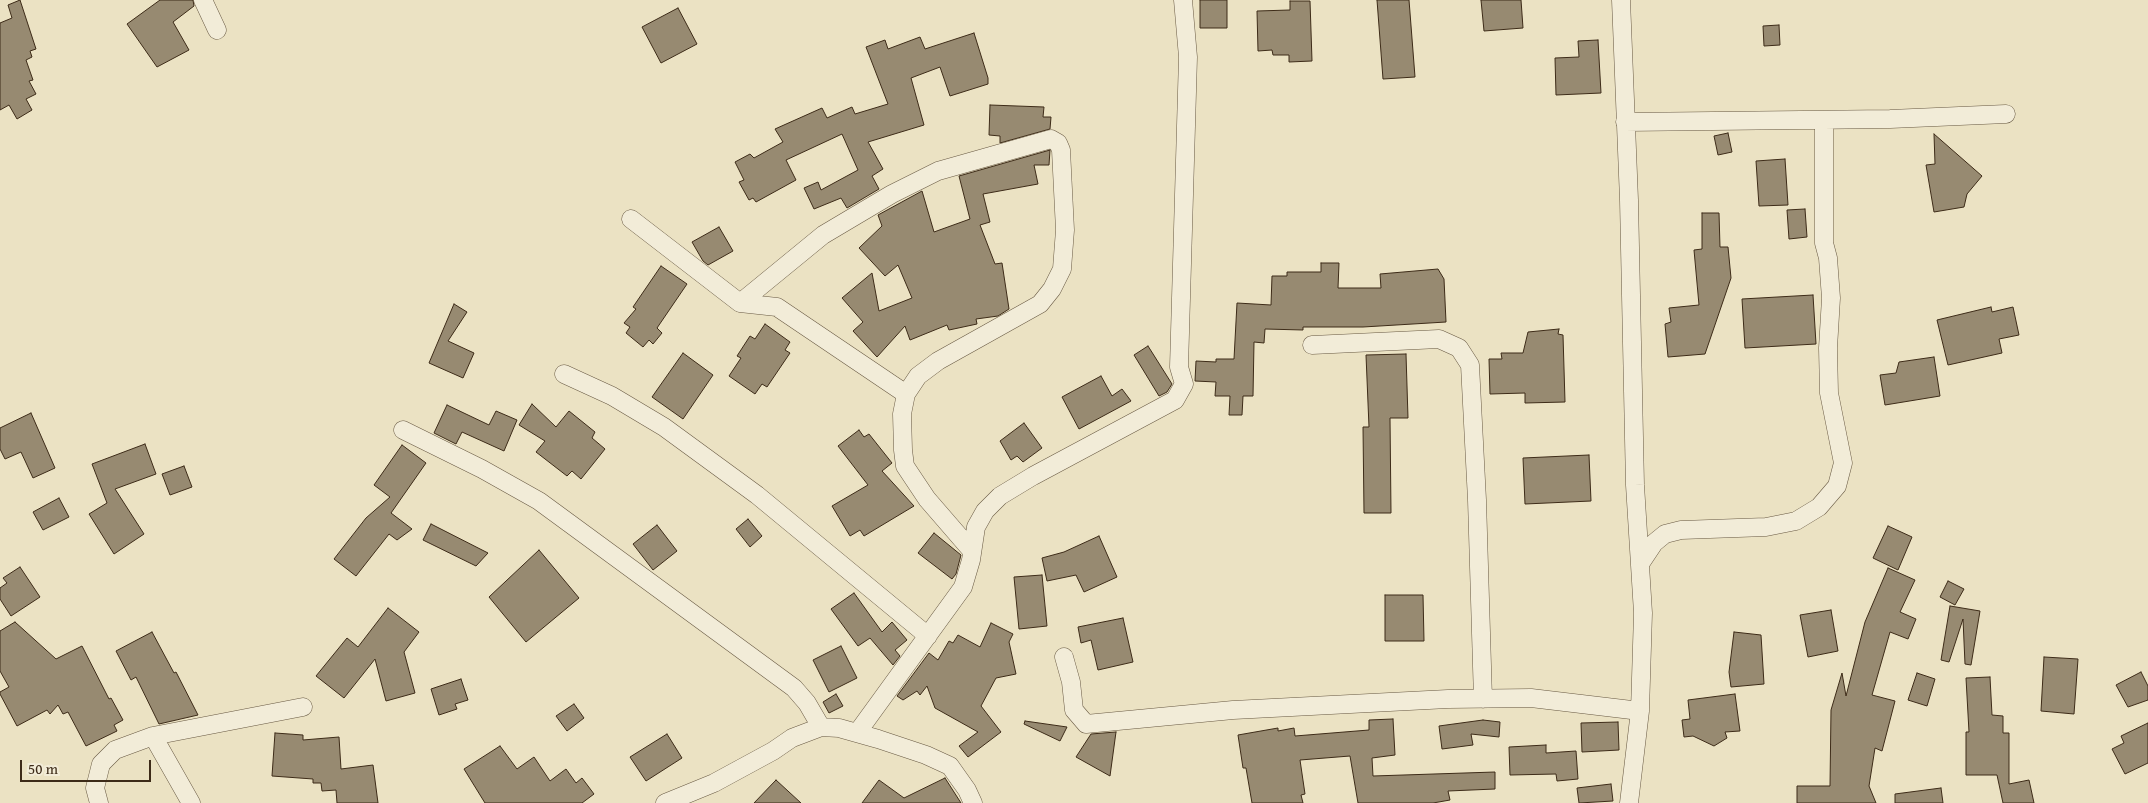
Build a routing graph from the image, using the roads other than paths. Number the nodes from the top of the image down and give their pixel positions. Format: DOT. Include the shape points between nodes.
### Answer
graph roads {
  1 [pos="203,0"];
  2 [pos="1183,0"];
  3 [pos="1620,0"];
  4 [pos="217,30"];
  5 [pos="2006,114"];
  6 [pos="1824,120"];
  7 [pos="1625,122"];
  8 [pos="631,219"];
  9 [pos="740,304"];
  10 [pos="1312,345"];
  11 [pos="564,374"];
  12 [pos="906,394"];
  13 [pos="403,430"];
  14 [pos="972,551"];
  15 [pos="1640,564"];
  16 [pos="928,636"];
  17 [pos="1064,656"];
  18 [pos="1483,699"];
  19 [pos="303,707"];
  20 [pos="1640,711"];
  21 [pos="821,727"];
  22 [pos="857,733"];
  23 [pos="153,736"];
  24 [pos="99,803"];
  25 [pos="191,803"];
  26 [pos="665,803"];
  27 [pos="973,803"];
  28 [pos="1629,803"];
  1 -- 4 [label="street"];
  2 -- 14 [label="street" via="1188,57 1179,367 1184,384 1176,400 1000,496 985,511 976,527"];
  3 -- 7 [label="street"];
  5 -- 6 [label="street"];
  6 -- 7 [label="street"];
  6 -- 15 [label="street" via="1824,234 1830,298 1829,393 1843,463 1837,486 1819,507 1796,521 1766,527 1681,530 1664,534"];
  7 -- 15 [label="street"];
  8 -- 9 [label="street"];
  9 -- 12 [label="street" via="777,307"];
  9 -- 12 [label="street" via="823,235 915,182 938,171 1051,139 1058,143 1065,230 1062,268 1052,289 1040,304 938,361 918,376"];
  10 -- 18 [label="street" via="1439,339 1459,348 1470,364"];
  11 -- 16 [label="street" via="612,396 664,427 757,495"];
  12 -- 14 [label="street" via="902,414 905,466 927,499"];
  13 -- 21 [label="street" via="539,501 794,688"];
  14 -- 16 [label="street" via="963,587"];
  15 -- 20 [label="street" via="1643,623"];
  16 -- 22 [label="street"];
  17 -- 18 [label="street" via="1074,710 1086,724 1252,709"];
  18 -- 20 [label="street" via="1531,698"];
  19 -- 23 [label="street"];
  20 -- 28 [label="street"];
  21 -- 22 [label="street"];
  21 -- 26 [label="street" via="792,738 714,783"];
  22 -- 27 [label="street" via="950,766"];
  23 -- 24 [label="street" via="115,750 101,764 95,788"];
  23 -- 25 [label="street"];
}
